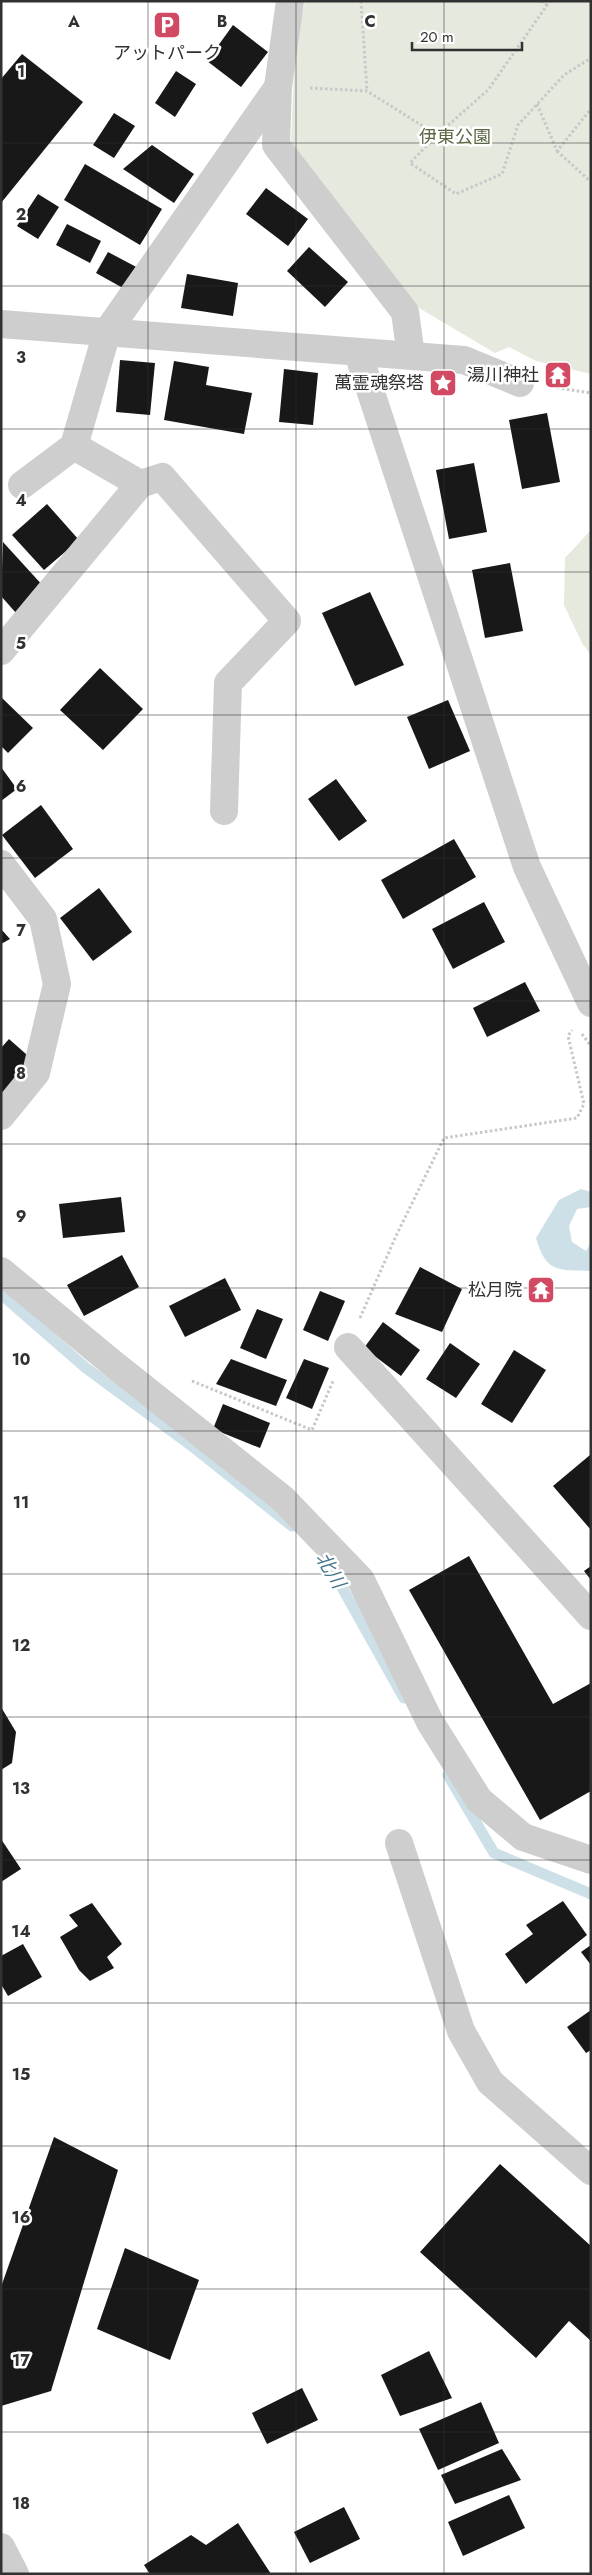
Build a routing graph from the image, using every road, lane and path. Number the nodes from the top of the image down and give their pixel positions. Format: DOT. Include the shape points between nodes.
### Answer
graph roads {
  1 [pos="290,1"];
  2 [pos="361,1"];
  3 [pos="541,1"];
  4 [pos="550,1"];
  5 [pos="547,5"];
  6 [pos="591,58"];
  7 [pos="278,86"];
  8 [pos="367,91"];
  9 [pos="537,104"];
  10 [pos="591,109"];
  11 [pos="437,134"];
  12 [pos="557,151"];
  13 [pos="591,182"];
  14 [pos="1,324"];
  15 [pos="107,332"];
  16 [pos="358,353"];
  17 [pos="411,356"];
  18 [pos="520,383"];
  19 [pos="591,392"];
  20 [pos="74,446"];
  21 [pos="140,484"];
  22 [pos="22,485"];
  23 [pos="1,651"];
  24 [pos="224,811"];
  25 [pos="1,864"];
  26 [pos="591,1003"];
  27 [pos="576,1026"];
  28 [pos="1,1116"];
  29 [pos="1,1271"];
  30 [pos="348,1347"];
  31 [pos="145,1387"];
  32 [pos="591,1616"];
  33 [pos="399,1843"];
  34 [pos="591,1860"];
  35 [pos="591,2171"];
  36 [pos="1,2546"];
  37 [pos="15,2574"];
  1 -- 7 [label="street"];
  2 -- 8 [label="path"];
  3 -- 5 [label="path"];
  4 -- 5 [label="path"];
  5 -- 11 [label="path" via="488,90"];
  6 -- 9 [label="path" via="564,75"];
  7 -- 8 [label="path"];
  7 -- 15 [label="street"];
  7 -- 17 [label="street" via="276,145 404,312"];
  8 -- 11 [label="path"];
  9 -- 11 [label="path" via="518,124 502,174 456,194 410,163"];
  9 -- 12 [label="path"];
  10 -- 12 [label="path"];
  12 -- 13 [label="path"];
  14 -- 15 [label="street"];
  15 -- 16 [label="street"];
  15 -- 20 [label="street"];
  16 -- 17 [label="street"];
  16 -- 26 [label="street" via="528,867"];
  17 -- 18 [label="street" via="464,360"];
  18 -- 19 [label="path"];
  20 -- 21 [label="street"];
  20 -- 22 [label="street"];
  21 -- 23 [label="street"];
  21 -- 24 [label="street" via="162,477 287,621 228,683"];
  25 -- 28 [label="street" via="43,919 57,984 36,1073"];
  27 -- 30 [label="path" via="568,1036 584,1104 577,1118 444,1138 396,1236"];
  29 -- 31 [label="street"];
  30 -- 31 [label="path" via="312,1430 186,1379"];
  30 -- 32 [label="street"];
  31 -- 34 [label="street" via="283,1499 361,1580 430,1722 480,1800 523,1837"];
  33 -- 35 [label="street" via="461,2031 480,2065 490,2082"];
  36 -- 37 [label="street"];
}
